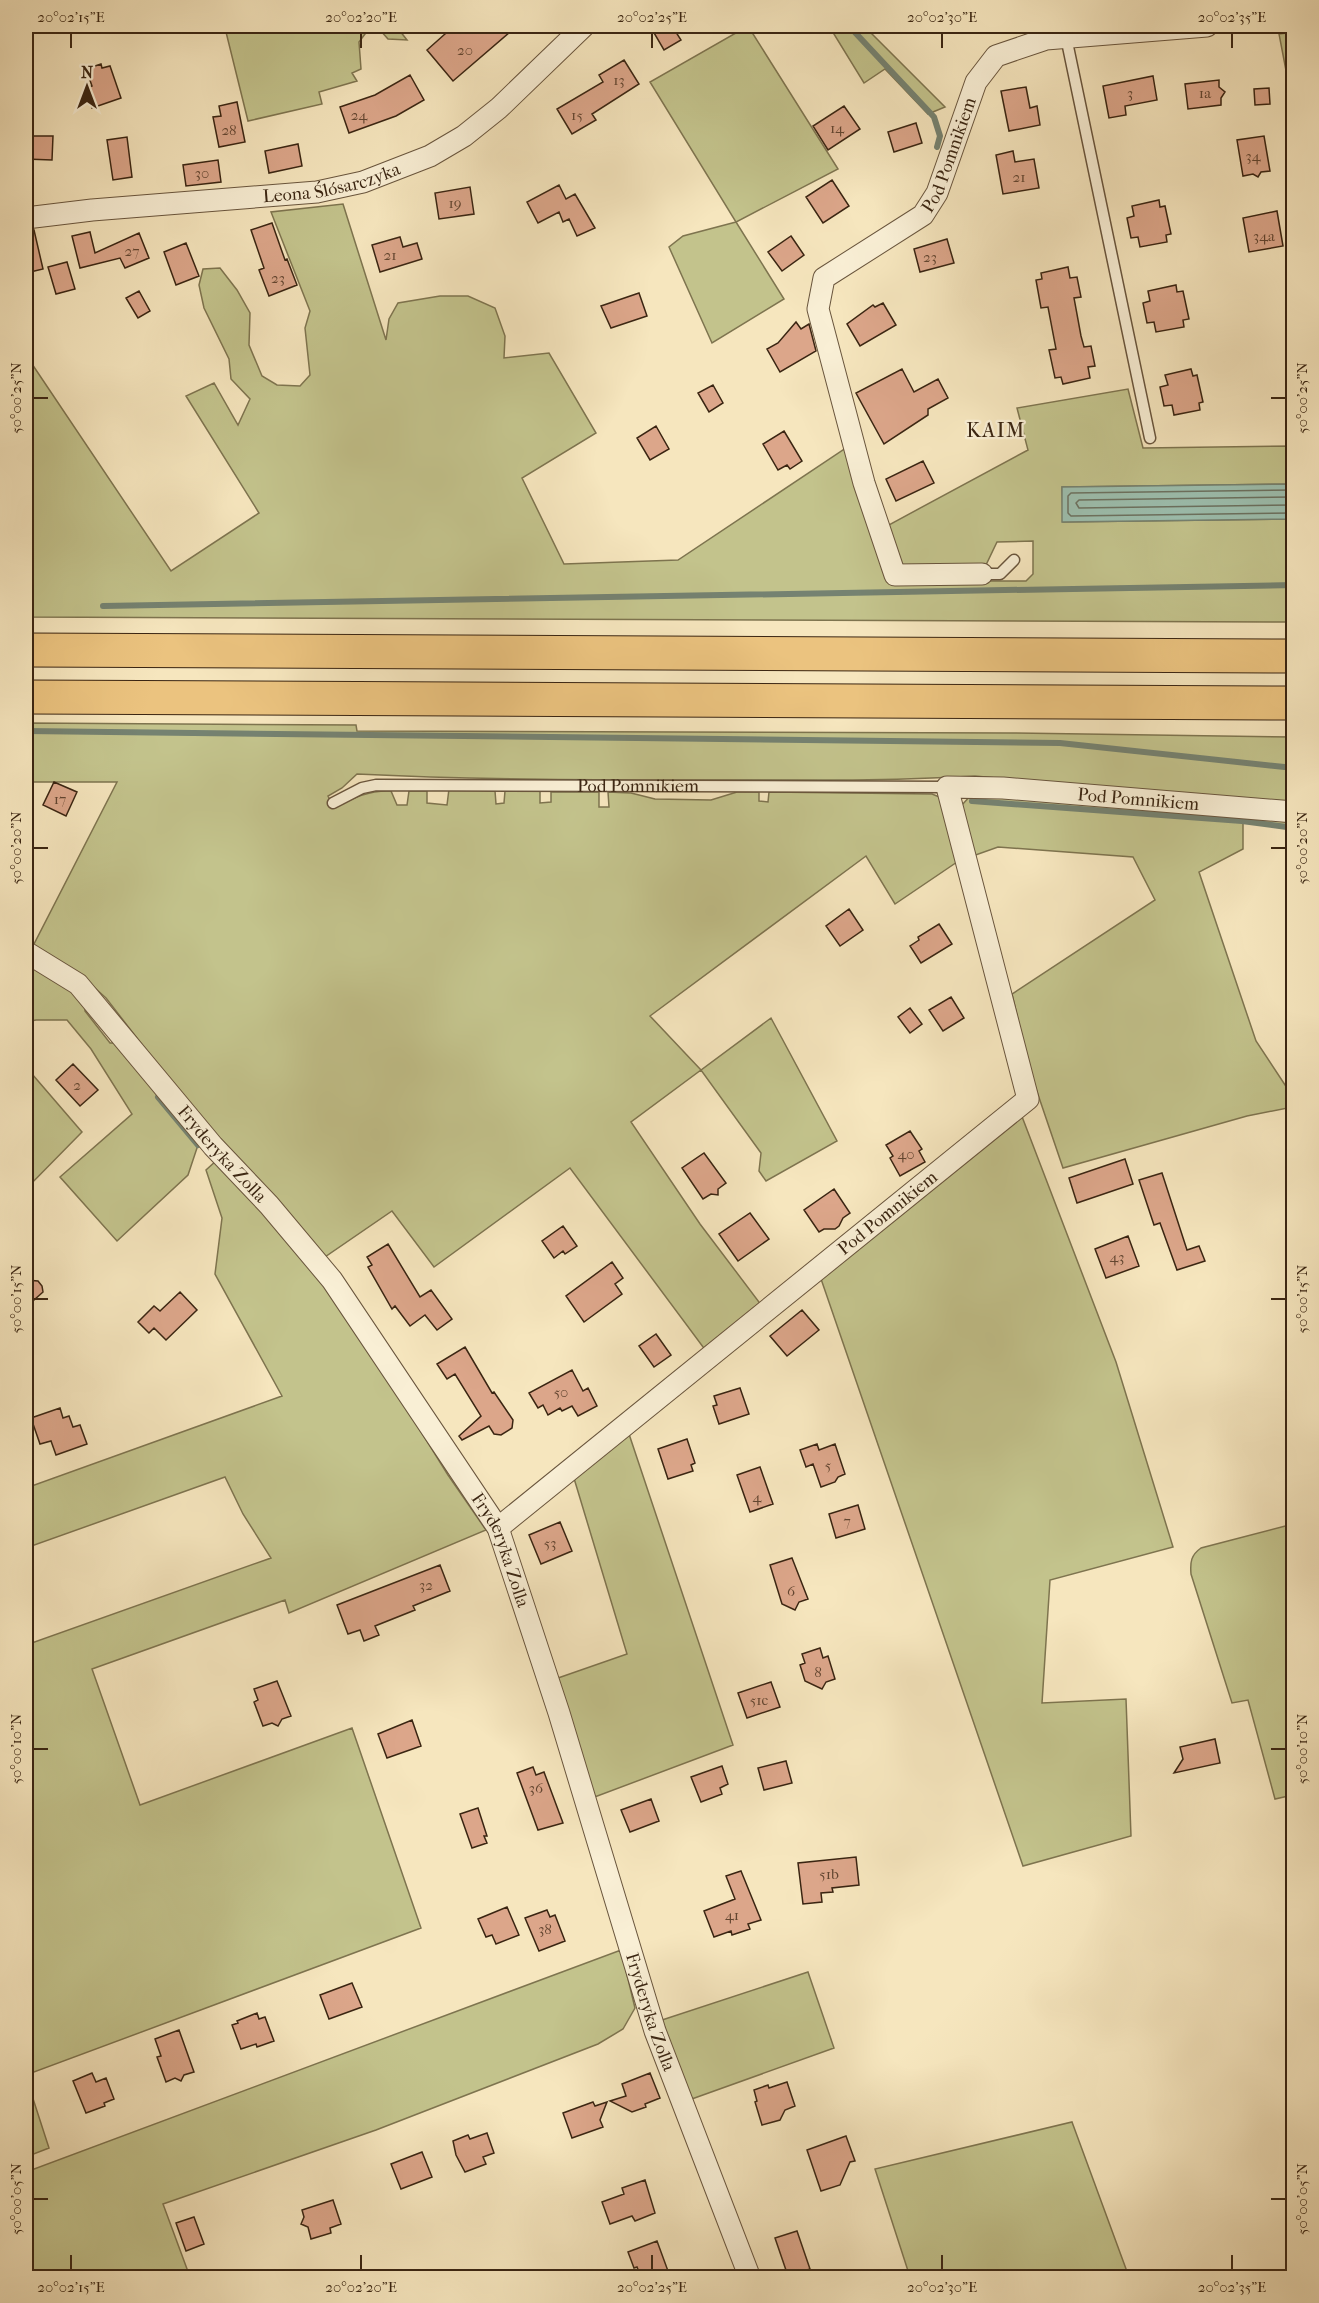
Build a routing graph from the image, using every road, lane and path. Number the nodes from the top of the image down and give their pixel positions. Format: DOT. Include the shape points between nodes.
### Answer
graph roads {
  1 [pos="584,26"];
  2 [pos="1207,26"];
  3 [pos="1066,37"];
  4 [pos="26,218"];
  5 [pos="1150,438"];
  6 [pos="1014,560"];
  7 [pos="982,574"];
  8 [pos="26,651"];
  9 [pos="1293,656"];
  10 [pos="26,697"];
  11 [pos="1293,703"];
  12 [pos="947,787"];
  13 [pos="333,803"];
  14 [pos="1293,812"];
  15 [pos="26,952"];
  16 [pos="498,1528"];
  17 [pos="750,2277"];
  1 -- 4 [label="street, Leona Ślósarczyka" via="479,126 445,149 372,179 317,192"];
  2 -- 3 [label="street, Pod Pomnikiem"];
  3 -- 5 [label="lane"];
  3 -- 7 [label="street, Pod Pomnikiem" via="1046,39 996,56 976,82 938,193 923,215 824,278 818,309 864,483 895,575"];
  6 -- 7 [label="lane" via="1000,574"];
  8 -- 9 [label="highway"];
  10 -- 11 [label="highway"];
  12 -- 13 [label="lane, Pod Pomnikiem" via="376,785"];
  12 -- 14 [label="street, Pod Pomnikiem" via="1003,788"];
  12 -- 16 [label="street, Pod Pomnikiem" via="1028,1099"];
  15 -- 16 [label="street, Fryderyka Zolla" via="78,984 213,1146 332,1280"];
  16 -- 17 [label="street, Fryderyka Zolla" via="559,1713 655,2031"];
}
